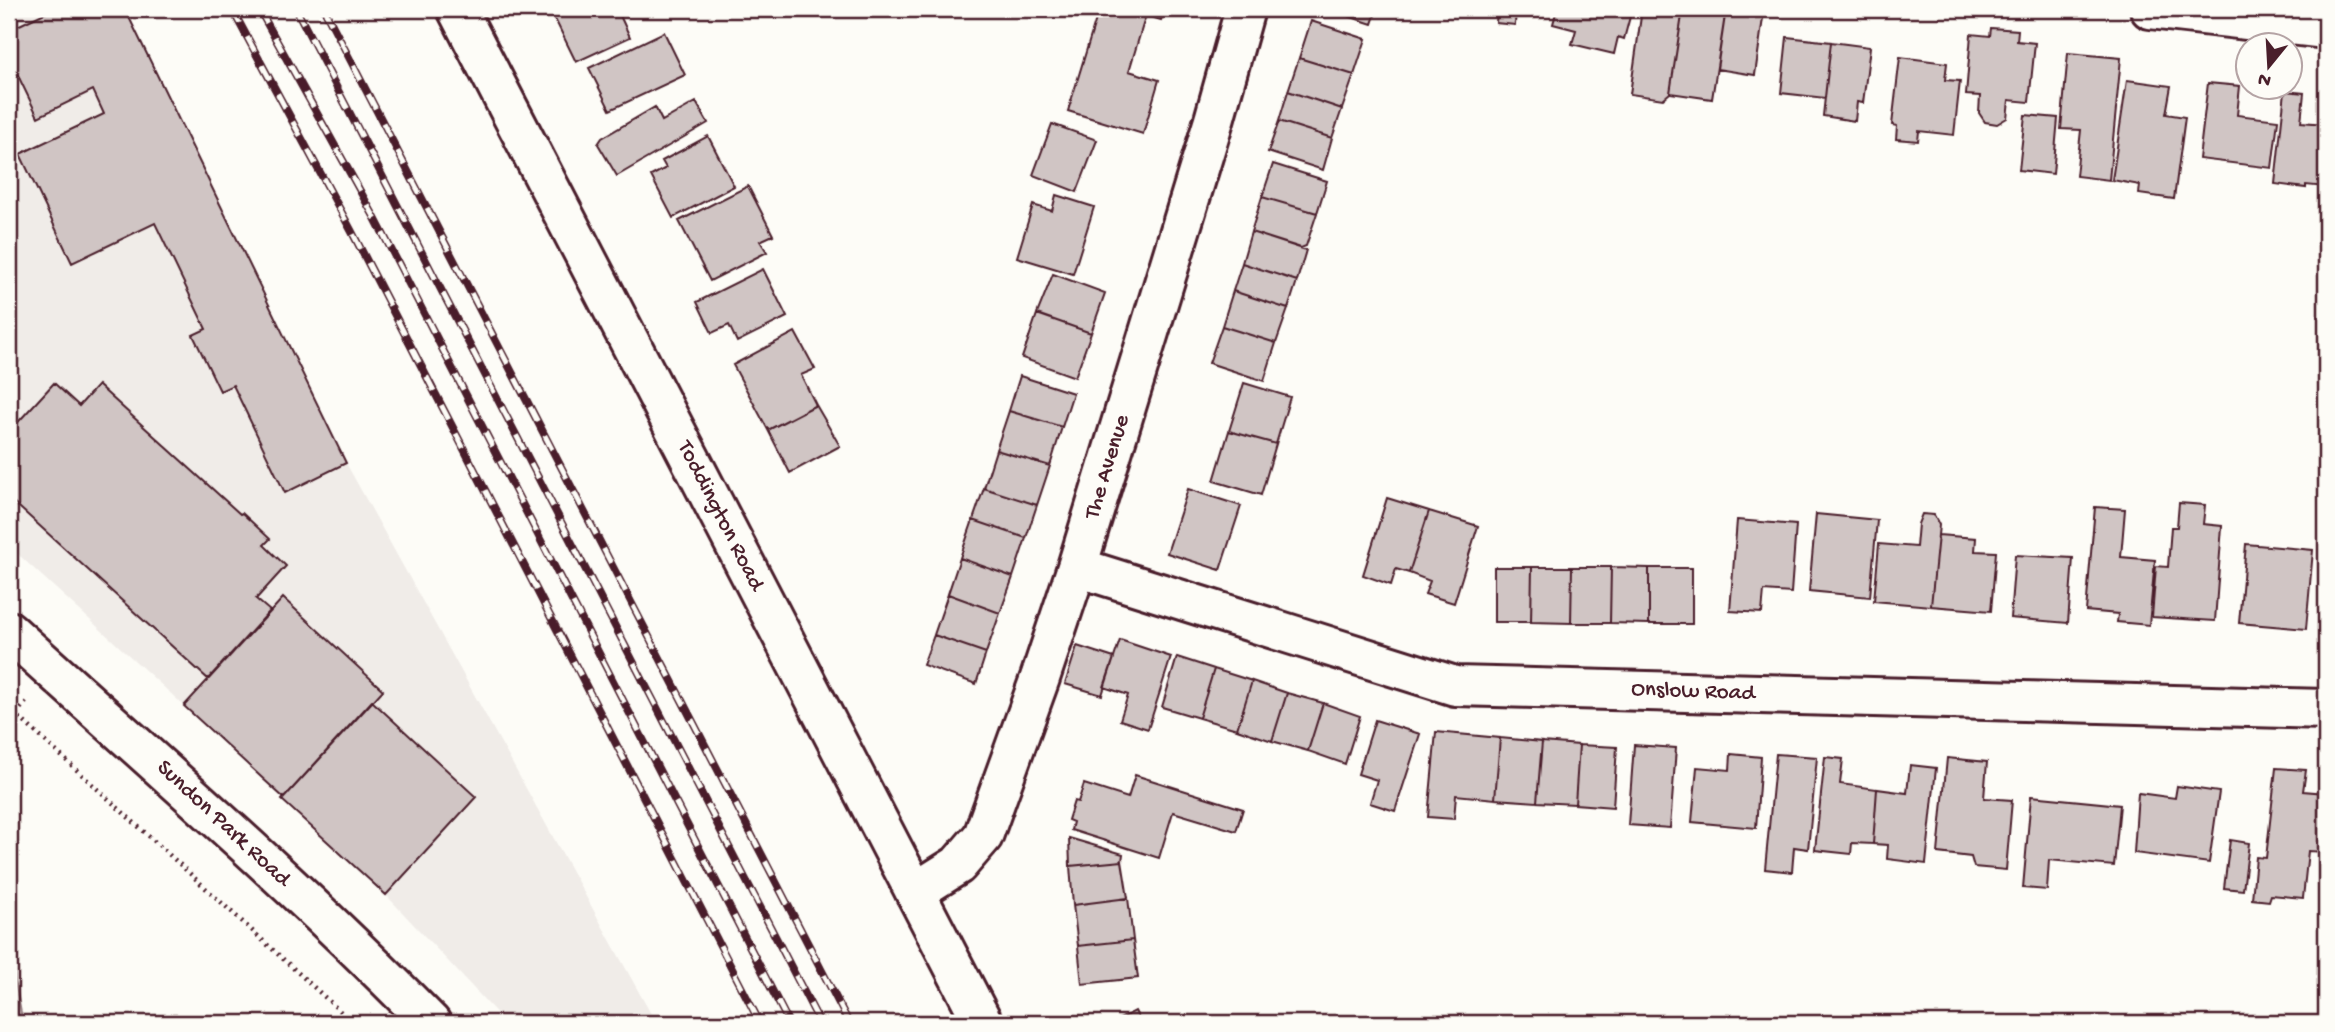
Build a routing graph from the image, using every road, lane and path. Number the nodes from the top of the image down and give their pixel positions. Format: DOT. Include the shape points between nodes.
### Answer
graph roads {
  1 [pos="457,9"];
  2 [pos="1245,9"];
  3 [pos="2150,9"];
  4 [pos="2326,30"];
  5 [pos="1077,567"];
  6 [pos="9,631"];
  7 [pos="9,708"];
  8 [pos="2326,709"];
  9 [pos="915,892"];
  10 [pos="353,1023"];
  11 [pos="431,1023"];
  12 [pos="983,1023"];
  1 -- 9 [label="street, Toddington Road"];
  2 -- 5 [label="street, The Avenue"];
  3 -- 4 [label="street"];
  5 -- 8 [label="street, Onslow Road" via="1455,686"];
  5 -- 9 [label="street, The Avenue" via="983,836 958,865"];
  6 -- 11 [label="street, Sundon Park Road" via="225,825"];
  7 -- 10 [label="path"];
  9 -- 12 [label="street, Toddington Road"];
}
